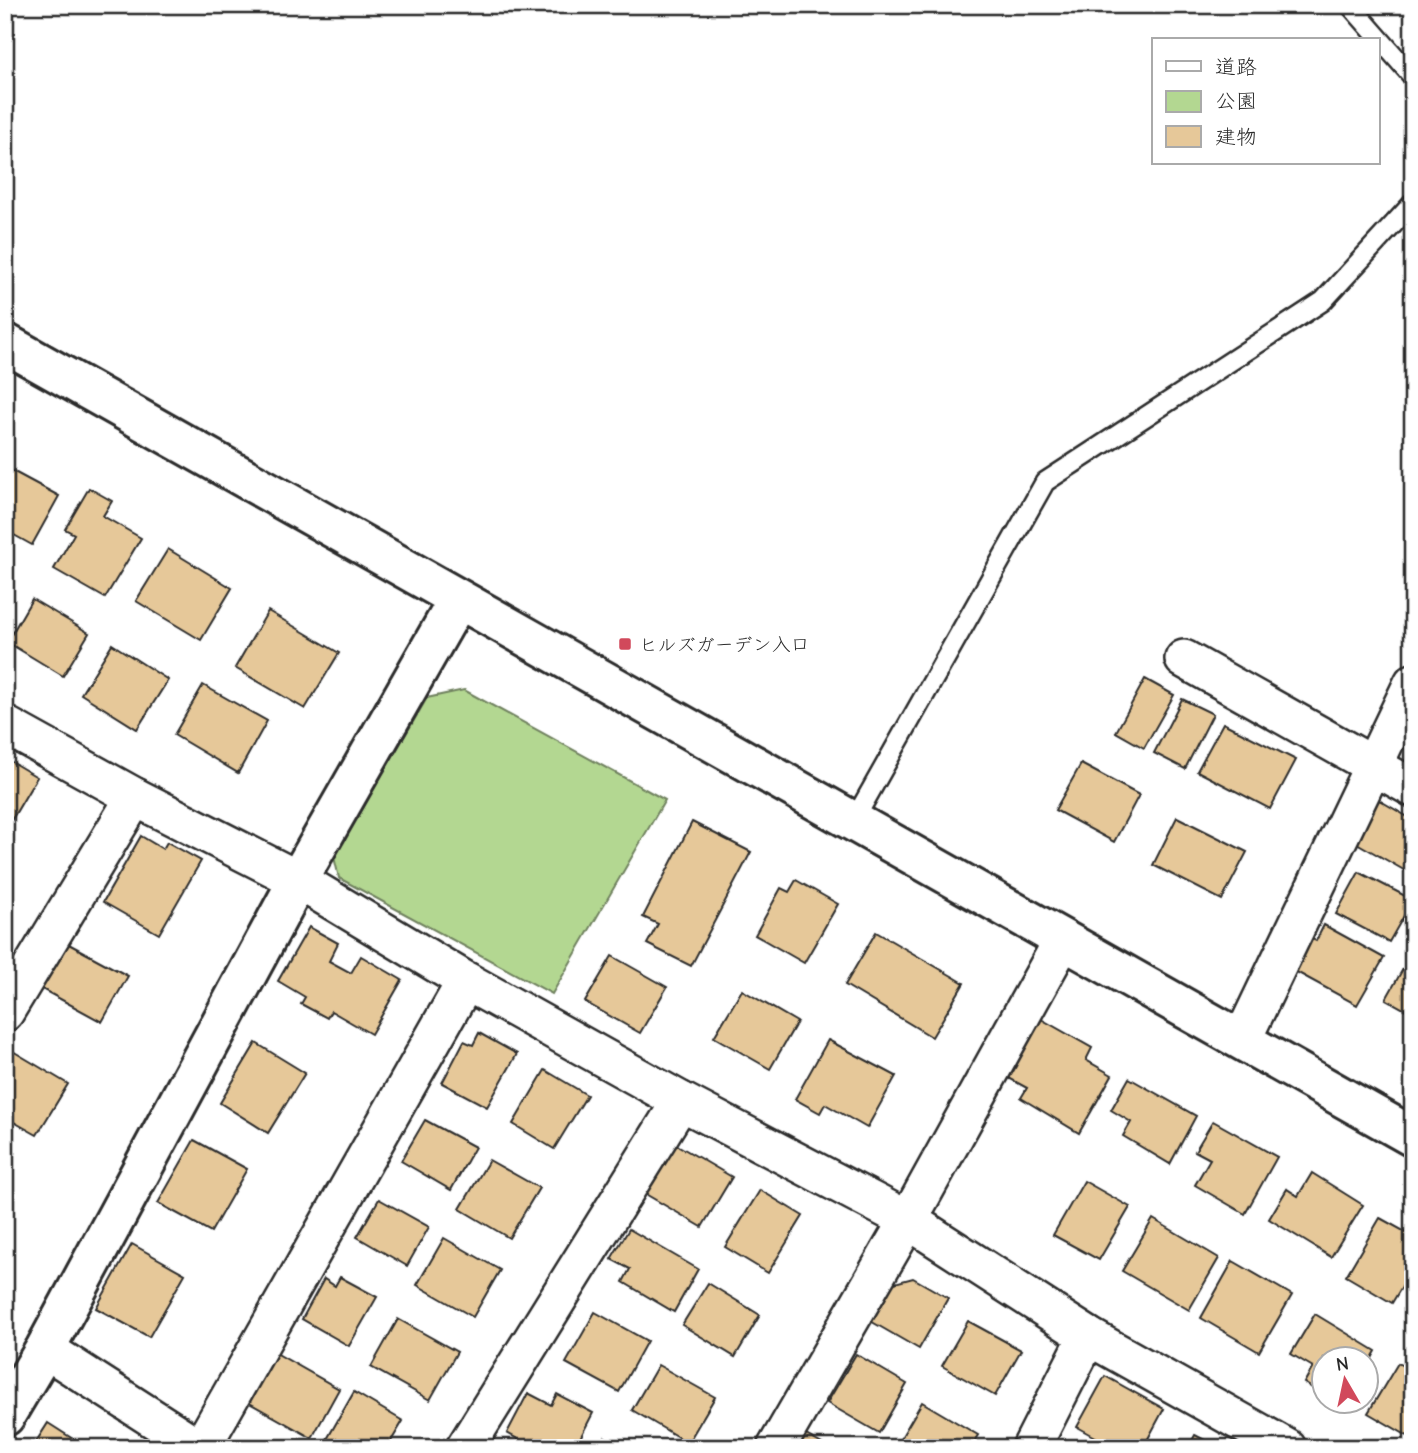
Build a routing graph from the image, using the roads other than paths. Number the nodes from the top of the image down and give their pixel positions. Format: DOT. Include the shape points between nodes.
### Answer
graph roads {
  1 [pos="1350,5"];
  2 [pos="1379,38"];
  3 [pos="1380,39"];
  4 [pos="1413,77"];
  5 [pos="1413,203"];
  6 [pos="5,343"];
  7 [pos="458,600"];
  8 [pos="1184,659"];
  9 [pos="1413,683"];
  10 [pos="5,725"];
  11 [pos="1373,767"];
  12 [pos="1413,788"];
  13 [pos="135,797"];
  14 [pos="853,822"];
  15 [pos="298,880"];
  16 [pos="1063,940"];
  17 [pos="466,981"];
  18 [pos="5,1012"];
  19 [pos="1242,1040"];
  20 [pos="681,1101"];
  21 [pos="1413,1137"];
  22 [pos="908,1220"];
  23 [pos="1088,1336"];
  24 [pos="45,1349"];
  25 [pos="5,1416"];
  26 [pos="200,1448"];
  27 [pos="465,1448"];
  28 [pos="776,1448"];
  29 [pos="1031,1448"];
  30 [pos="1287,1448"];
  1 -- 2 [label="lane"];
  3 -- 4 [label="lane"];
  5 -- 14 [label="lane" via="1323,300 1045,482"];
  6 -- 7 [label="street"];
  7 -- 14 [label="street"];
  7 -- 15 [label="street"];
  8 -- 11 [label="street"];
  9 -- 11 [label="street"];
  10 -- 13 [label="street"];
  11 -- 12 [label="street"];
  11 -- 19 [label="street"];
  13 -- 15 [label="street"];
  13 -- 18 [label="street"];
  14 -- 16 [label="street"];
  15 -- 17 [label="street"];
  15 -- 24 [label="street"];
  16 -- 19 [label="street"];
  16 -- 22 [label="street"];
  17 -- 20 [label="street"];
  17 -- 26 [label="street"];
  19 -- 21 [label="street"];
  20 -- 22 [label="street"];
  20 -- 27 [label="street"];
  22 -- 23 [label="street"];
  22 -- 28 [label="street"];
  23 -- 29 [label="street"];
  23 -- 30 [label="street"];
  24 -- 25 [label="street"];
  24 -- 26 [label="street"];
}
